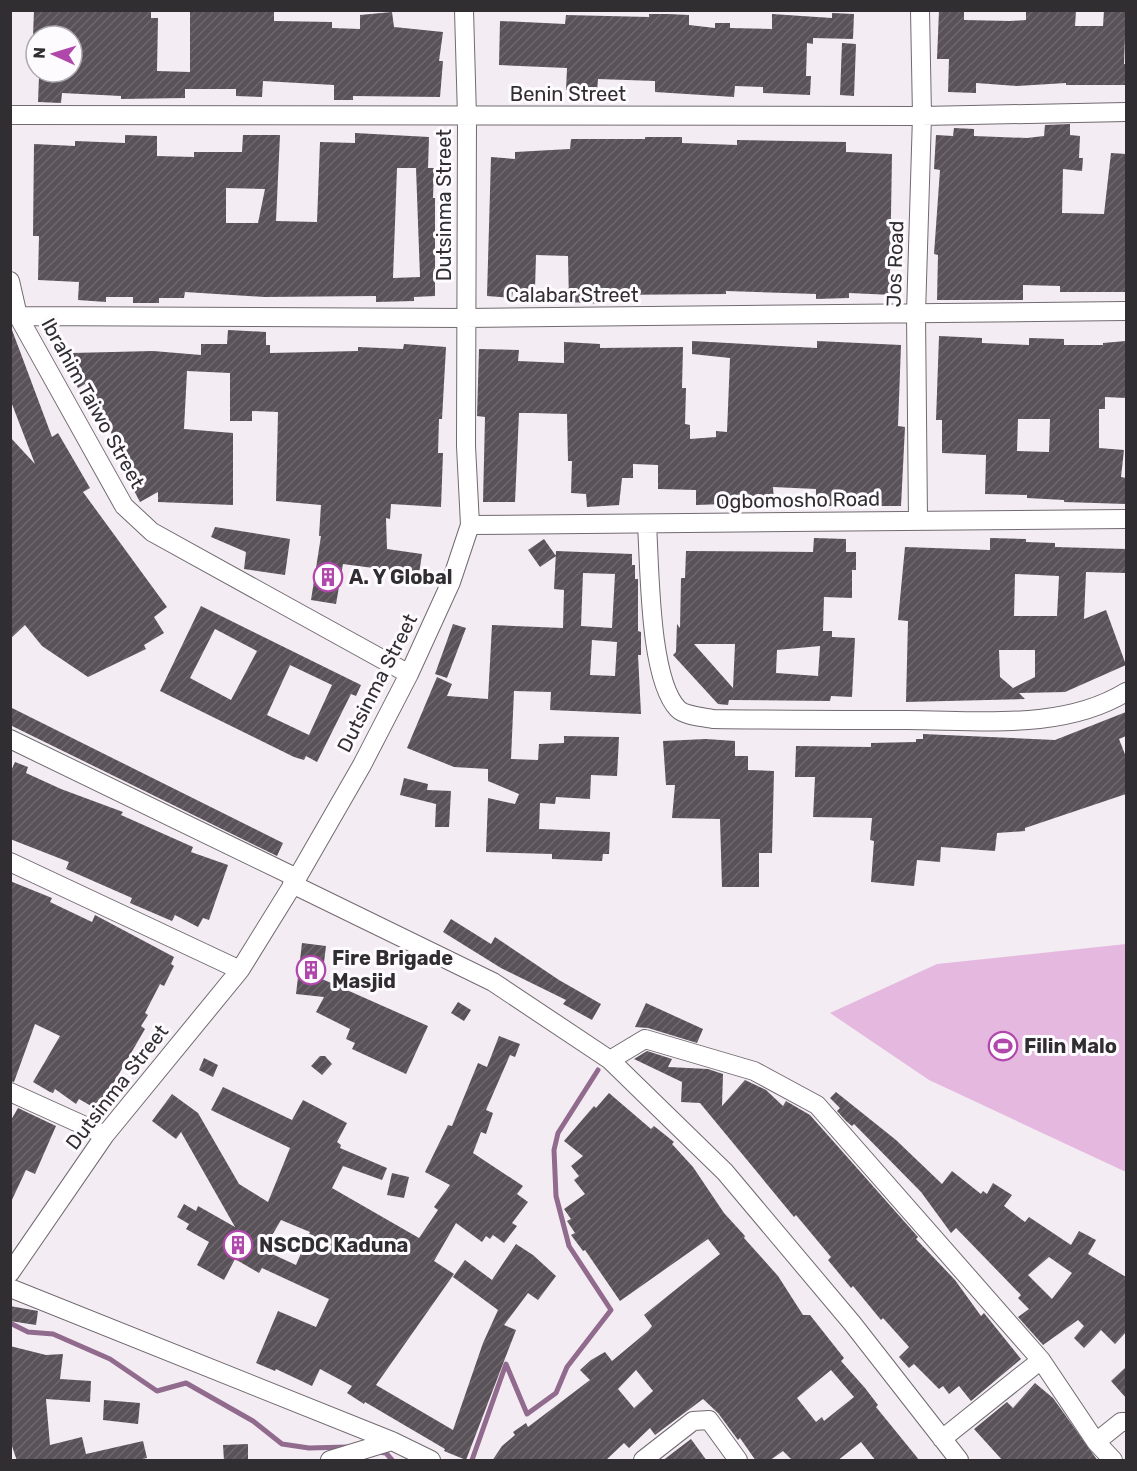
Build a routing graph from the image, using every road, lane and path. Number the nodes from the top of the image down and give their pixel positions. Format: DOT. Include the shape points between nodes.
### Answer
graph roads {
  1 [pos="464,10"];
  2 [pos="920,10"];
  3 [pos="1126,112"];
  4 [pos="10,115"];
  5 [pos="922,116"];
  6 [pos="466,117"];
  7 [pos="10,281"];
  8 [pos="1126,311"];
  9 [pos="916,314"];
  10 [pos="18,316"];
  11 [pos="465,318"];
  12 [pos="1126,519"];
  13 [pos="918,520"];
  14 [pos="470,525"];
  15 [pos="647,525"];
  16 [pos="409,674"];
  17 [pos="1126,692"];
  18 [pos="10,739"];
  19 [pos="10,862"];
  20 [pos="295,881"];
  21 [pos="240,970"];
  22 [pos="610,1060"];
  23 [pos="10,1092"];
  24 [pos="105,1135"];
  25 [pos="10,1273"];
  26 [pos="10,1287"];
  27 [pos="1041,1360"];
  28 [pos="1126,1422"];
  29 [pos="942,1439"];
  30 [pos="1096,1442"];
  31 [pos="377,1446"];
  32 [pos="330,1461"];
  33 [pos="431,1461"];
  34 [pos="643,1461"];
  35 [pos="738,1461"];
  36 [pos="959,1461"];
  37 [pos="1113,1461"];
  1 -- 6 [label="street, Dutsinma Street"];
  2 -- 5 [label="street, Jos Road"];
  3 -- 5 [label="street, Benin Street"];
  4 -- 6 [label="street, Benin Street"];
  5 -- 6 [label="street, Benin Street"];
  5 -- 9 [label="street, Jos Road"];
  6 -- 11 [label="street, Dutsinma Street"];
  7 -- 10 [label="street, Ibrahim Taiwo Street"];
  8 -- 9 [label="street, Calabar Street"];
  9 -- 11 [label="street, Calabar Street"];
  9 -- 13 [label="street, Jos Road"];
  10 -- 11 [label="street, Calabar Street"];
  10 -- 16 [label="street, Ibrahim Taiwo Street" via="124,506 153,532"];
  11 -- 14 [label="street, Dutsinma Street"];
  12 -- 13 [label="street, Ogbomosho Road"];
  13 -- 15 [label="street, Ogbomosho Road"];
  14 -- 15 [label="street, Ogbomosho Road"];
  14 -- 16 [label="street, Dutsinma Street" via="452,582"];
  15 -- 17 [label="street" via="659,663 671,700 680,712 713,720 1009,720 1060,717 1107,704"];
  16 -- 20 [label="street, Dutsinma Street"];
  18 -- 20 [label="street"];
  19 -- 21 [label="street"];
  20 -- 21 [label="street, Dutsinma Street"];
  20 -- 22 [label="street" via="493,982"];
  21 -- 24 [label="street, Dutsinma Street"];
  22 -- 27 [label="street" via="645,1039 754,1071 818,1105"];
  22 -- 29 [label="street" via="725,1172 852,1323"];
  23 -- 24 [label="street"];
  24 -- 25 [label="street, Dutsinma Street"];
  26 -- 31 [label="street"];
  27 -- 29 [label="street"];
  27 -- 30 [label="street"];
  28 -- 30 [label="street"];
  29 -- 36 [label="street"];
  30 -- 37 [label="street"];
  31 -- 32 [label="street"];
  31 -- 33 [label="street"];
  34 -- 35 [label="street" via="693,1421 709,1420"];
}
